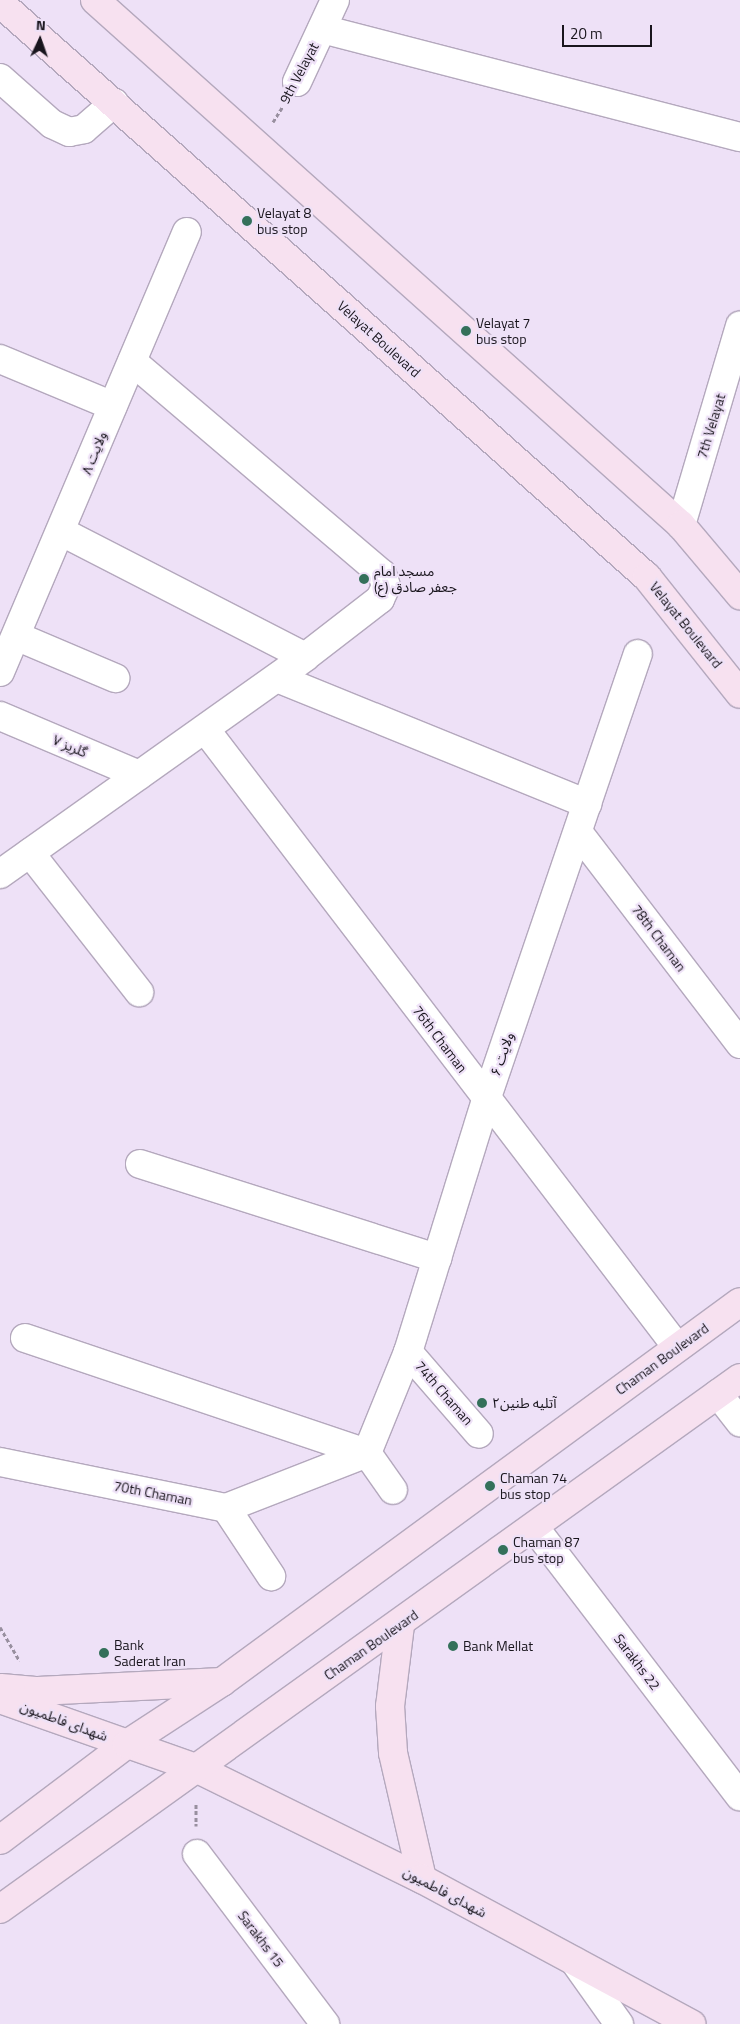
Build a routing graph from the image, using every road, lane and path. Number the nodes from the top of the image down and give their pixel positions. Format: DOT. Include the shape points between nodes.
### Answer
graph roads {
  1 [pos="95,0"];
  2 [pos="335,0"];
  3 [pos="0,3"];
  4 [pos="322,29"];
  5 [pos="0,78"];
  6 [pos="297,82"];
  7 [pos="114,103"];
  8 [pos="740,136"];
  9 [pos="260,145"];
  10 [pos="187,232"];
  11 [pos="740,326"];
  12 [pos="0,359"];
  13 [pos="132,361"];
  14 [pos="114,406"];
  15 [pos="681,525"];
  16 [pos="62,532"];
  17 [pos="740,595"];
  18 [pos="16,636"];
  19 [pos="638,654"];
  20 [pos="305,657"];
  21 [pos="0,672"];
  22 [pos="116,678"];
  23 [pos="277,678"];
  24 [pos="740,694"];
  25 [pos="0,716"];
  26 [pos="205,729"];
  27 [pos="139,776"];
  28 [pos="587,804"];
  29 [pos="578,832"];
  30 [pos="30,852"];
  31 [pos="0,874"];
  32 [pos="139,992"];
  33 [pos="740,1044"];
  34 [pos="486,1100"];
  35 [pos="140,1164"];
  36 [pos="437,1258"];
  37 [pos="740,1302"];
  38 [pos="25,1338"];
  39 [pos="677,1347"];
  40 [pos="408,1352"];
  41 [pos="740,1378"];
  42 [pos="718,1394"];
  43 [pos="740,1422"];
  44 [pos="479,1434"];
  45 [pos="367,1453"];
  46 [pos="0,1462"];
  47 [pos="393,1490"];
  48 [pos="226,1508"];
  49 [pos="534,1527"];
  50 [pos="271,1576"];
  51 [pos="400,1625"];
  52 [pos="222,1682"];
  53 [pos="0,1687"];
  54 [pos="0,1699"];
  55 [pos="127,1744"];
  56 [pos="196,1768"];
  57 [pos="740,1796"];
  58 [pos="0,1840"];
  59 [pos="197,1854"];
  60 [pos="422,1879"];
  61 [pos="0,1909"];
  62 [pos="575,1962"];
  63 [pos="325,2024"];
  64 [pos="619,2024"];
  65 [pos="691,2024"];
  1 -- 9 [label="main road"];
  2 -- 4 [label="street, 9th Velayat"];
  3 -- 7 [label="main road, Velayat Boulevard"];
  4 -- 6 [label="street, 9th Velayat"];
  4 -- 8 [label="street"];
  5 -- 7 [label="street" via="52,124 69,132 84,129"];
  6 -- 9 [label="path, 9th Velayat"];
  7 -- 24 [label="main road, Velayat Boulevard" via="647,577"];
  9 -- 15 [label="main road"];
  10 -- 13 [label="street, ولایت ۸"];
  11 -- 15 [label="street, 7th Velayat"];
  12 -- 14 [label="street"];
  13 -- 14 [label="street, ولایت ۸"];
  13 -- 20 [label="street" via="382,574 386,586 380,599"];
  14 -- 16 [label="street, ولایت ۸"];
  15 -- 17 [label="main road"];
  16 -- 18 [label="street, ولایت ۸"];
  16 -- 20 [label="street"];
  18 -- 21 [label="street, ولایت ۸"];
  18 -- 22 [label="street"];
  19 -- 28 [label="street, ولایت ۶"];
  20 -- 23 [label="street"];
  23 -- 26 [label="street"];
  23 -- 28 [label="street"];
  25 -- 27 [label="street, گلریز ۷"];
  26 -- 27 [label="street"];
  26 -- 34 [label="street, 76th Chaman"];
  27 -- 30 [label="street"];
  28 -- 29 [label="street, ولایت ۶"];
  29 -- 33 [label="street, 78th Chaman"];
  29 -- 34 [label="street, ولایت ۶"];
  30 -- 31 [label="street"];
  30 -- 32 [label="street"];
  34 -- 36 [label="street, ولایت ۶"];
  34 -- 39 [label="street, 76th Chaman"];
  35 -- 36 [label="street"];
  36 -- 40 [label="street, ولایت ۶"];
  37 -- 39 [label="main road, Chaman Boulevard"];
  38 -- 45 [label="street"];
  39 -- 52 [label="main road, Chaman Boulevard"];
  40 -- 44 [label="street, 74th Chaman"];
  40 -- 45 [label="street, ولایت ۶"];
  41 -- 42 [label="main road, Chaman Boulevard"];
  42 -- 43 [label="street"];
  42 -- 49 [label="main road, Chaman Boulevard"];
  45 -- 47 [label="street"];
  45 -- 48 [label="street"];
  46 -- 48 [label="street, 70th Chaman"];
  48 -- 50 [label="street"];
  49 -- 51 [label="main road, Chaman Boulevard"];
  49 -- 57 [label="street, Sarakhs 22"];
  51 -- 56 [label="main road, Chaman Boulevard"];
  51 -- 60 [label="main road" via="390,1706 393,1753"];
  52 -- 53 [label="main road" via="38,1692"];
  52 -- 55 [label="main road, Chaman Boulevard"];
  54 -- 55 [label="main road, شهدای فاطمیون"];
  55 -- 56 [label="main road, شهدای فاطمیون"];
  55 -- 58 [label="main road"];
  56 -- 59 [label="path"];
  56 -- 60 [label="main road, شهدای فاطمیون"];
  56 -- 61 [label="main road, Chaman Boulevard"];
  59 -- 63 [label="street, Sarakhs 15"];
  60 -- 62 [label="main road, شهدای فاطمیون"];
  62 -- 64 [label="street"];
  62 -- 65 [label="main road, شهدای فاطمیون"];
}
